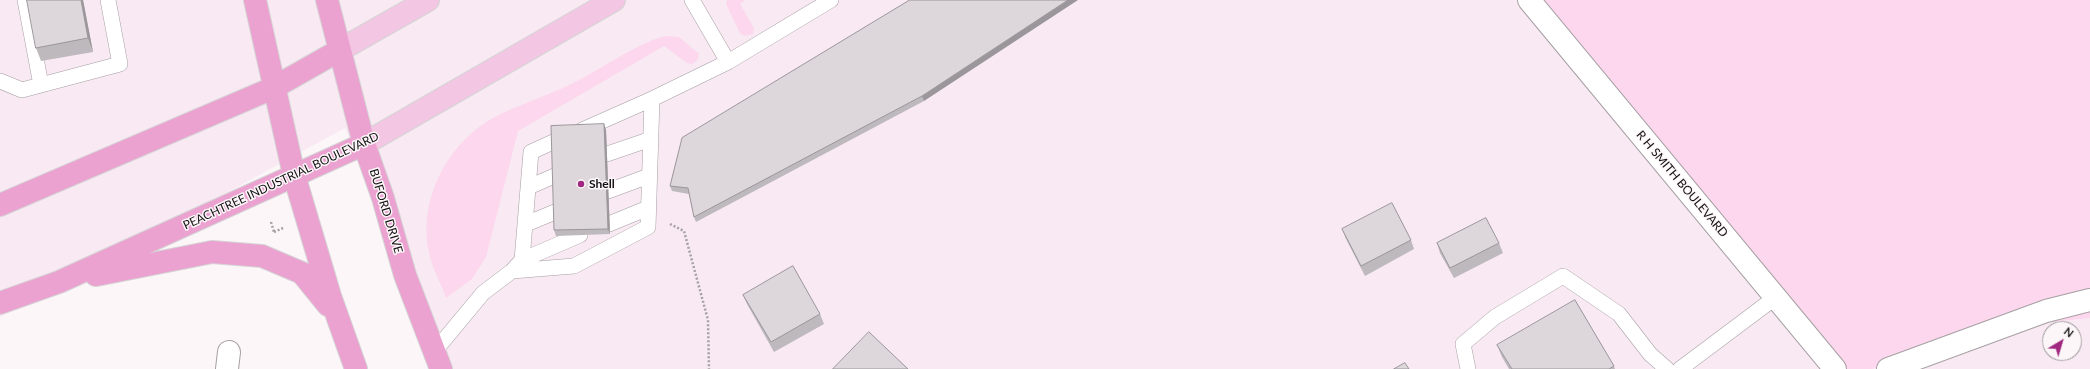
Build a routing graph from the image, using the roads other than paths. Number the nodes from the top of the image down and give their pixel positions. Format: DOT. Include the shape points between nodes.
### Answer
graph roads {
  1 [pos="25,0"];
  2 [pos="108,0"];
  3 [pos="255,0"];
  4 [pos="327,0"];
  5 [pos="428,0"];
  6 [pos="614,0"];
  7 [pos="692,0"];
  8 [pos="831,0"];
  9 [pos="1529,0"];
  10 [pos="340,50"];
  11 [pos="728,62"];
  12 [pos="0,81"];
  13 [pos="41,85"];
  14 [pos="273,88"];
  15 [pos="652,99"];
  16 [pos="582,130"];
  17 [pos="651,139"];
  18 [pos="553,142"];
  19 [pos="364,144"];
  20 [pos="607,154"];
  21 [pos="294,176"];
  22 [pos="554,176"];
  23 [pos="649,176"];
  24 [pos="529,186"];
  25 [pos="608,191"];
  26 [pos="0,205"];
  27 [pos="648,208"];
  28 [pos="555,212"];
  29 [pos="526,224"];
  30 [pos="609,224"];
  31 [pos="580,235"];
  32 [pos="522,260"];
  33 [pos="512,271"];
  34 [pos="59,282"];
  35 [pos="1776,297"];
  36 [pos="2090,300"];
  37 [pos="0,303"];
  38 [pos="337,315"];
  39 [pos="438,361"];
  40 [pos="356,369"];
  41 [pos="1468,369"];
  42 [pos="1667,369"];
  43 [pos="1680,369"];
  44 [pos="1835,369"];
  45 [pos="1888,369"];
  1 -- 13 [label="lane"];
  2 -- 13 [label="lane" via="120,64"];
  3 -- 14 [label="highway"];
  4 -- 10 [label="highway, BUFORD DRIVE"];
  5 -- 10 [label="main road"];
  6 -- 19 [label="main road, PEACHTREE INDUSTRIAL BOULEVARD"];
  7 -- 11 [label="lane"];
  8 -- 11 [label="lane"];
  9 -- 35 [label="street, R H SMITH BOULEVARD"];
  10 -- 14 [label="highway"];
  10 -- 19 [label="highway, BUFORD DRIVE"];
  11 -- 15 [label="lane"];
  12 -- 13 [label="lane" via="22,90"];
  14 -- 21 [label="highway"];
  14 -- 26 [label="highway"];
  15 -- 16 [label="lane"];
  15 -- 17 [label="lane"];
  17 -- 20 [label="lane"];
  17 -- 23 [label="lane"];
  18 -- 24 [label="lane" via="531,152"];
  19 -- 21 [label="highway, PEACHTREE INDUSTRIAL BOULEVARD"];
  19 -- 39 [label="highway, BUFORD DRIVE" via="383,198 405,275"];
  21 -- 34 [label="highway, PEACHTREE INDUSTRIAL BOULEVARD"];
  21 -- 38 [label="highway"];
  22 -- 24 [label="lane"];
  23 -- 25 [label="lane"];
  23 -- 27 [label="lane"];
  24 -- 29 [label="lane"];
  27 -- 30 [label="lane"];
  27 -- 33 [label="lane" via="648,227 574,266"];
  28 -- 29 [label="lane"];
  29 -- 32 [label="lane"];
  31 -- 32 [label="lane"];
  32 -- 33 [label="lane"];
  33 -- 39 [label="lane" via="483,293"];
  34 -- 37 [label="highway, PEACHTREE INDUSTRIAL BOULEVARD"];
  34 -- 38 [label="highway" via="212,252 262,256 302,273"];
  35 -- 43 [label="lane"];
  35 -- 44 [label="street, R H SMITH BOULEVARD"];
  36 -- 45 [label="street" via="2046,311"];
  38 -- 40 [label="highway"];
  41 -- 42 [label="lane" via="1463,344 1495,318 1564,276 1619,314 1650,354"];
}
